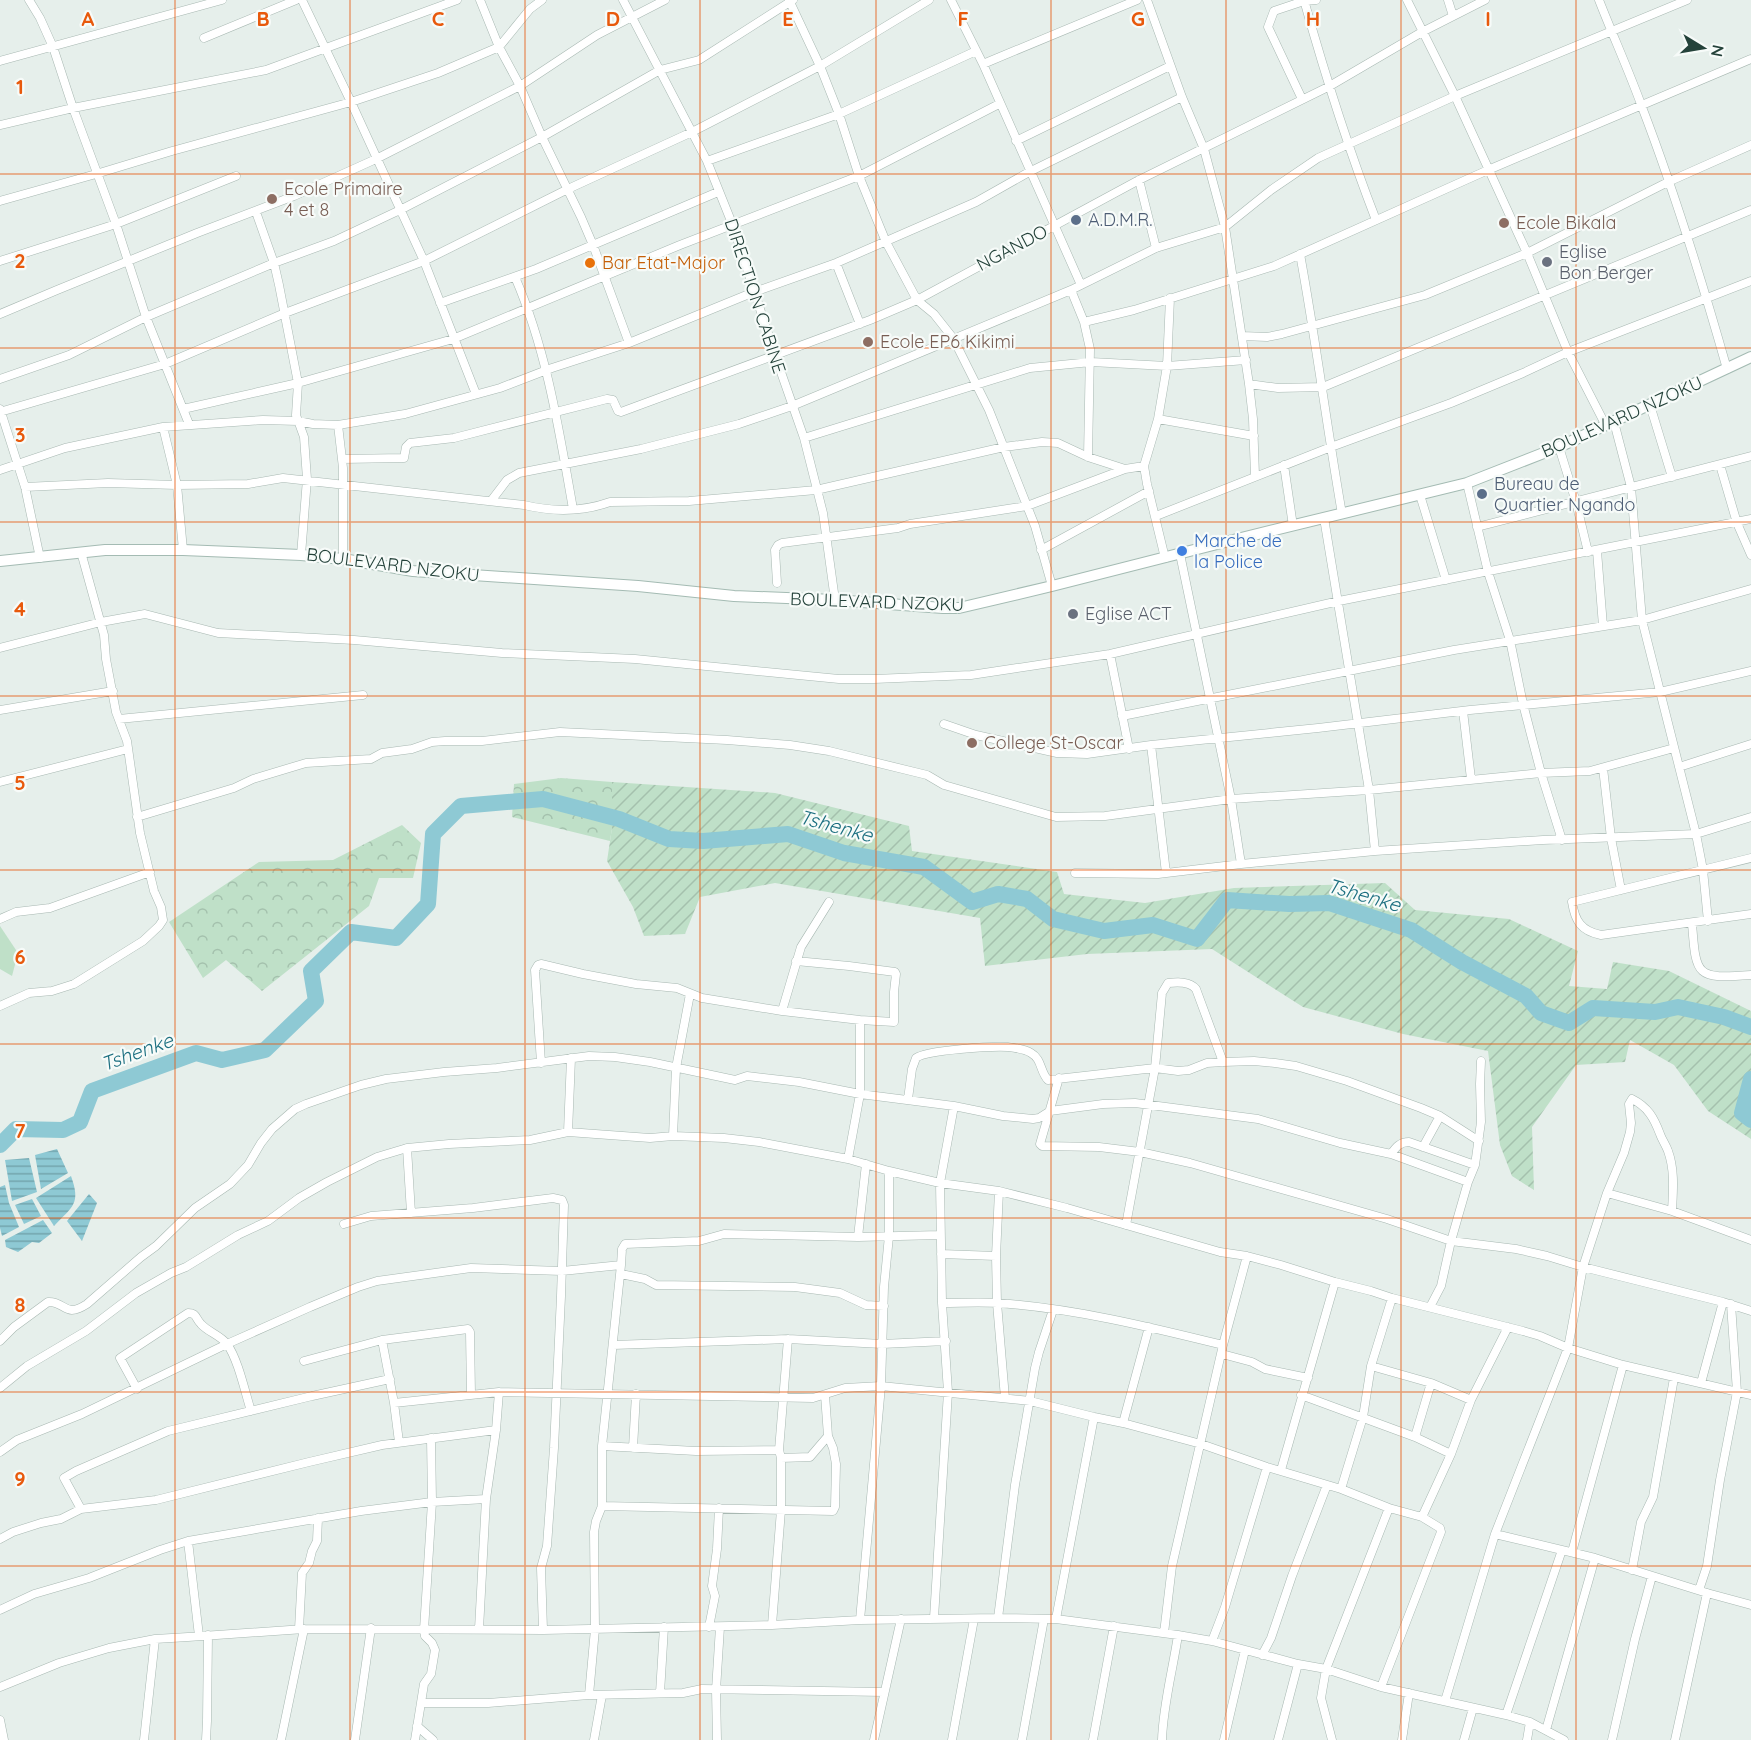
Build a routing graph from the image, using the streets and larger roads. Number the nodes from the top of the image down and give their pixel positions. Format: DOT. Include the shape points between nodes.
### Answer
graph roads {
  1 [pos="29,0"];
  2 [pos="222,0"];
  3 [pos="296,0"];
  4 [pos="302,0"];
  5 [pos="457,0"];
  6 [pos="480,0"];
  7 [pos="542,0"];
  8 [pos="623,0"];
  9 [pos="665,0"];
  10 [pos="929,0"];
  11 [pos="951,0"];
  12 [pos="1137,0"];
  13 [pos="1148,0"];
  14 [pos="1316,0"];
  15 [pos="1407,0"];
  16 [pos="1448,0"];
  17 [pos="1485,0"];
  18 [pos="1599,0"];
  19 [pos="1687,0"];
  20 [pos="790,1"];
  21 [pos="1304,1"];
  22 [pos="1453,16"];
  23 [pos="633,18"];
  24 [pos="1422,32"];
  25 [pos="1611,33"];
  26 [pos="204,38"];
  27 [pos="53,47"];
  28 [pos="499,47"];
  29 [pos="324,48"];
  30 [pos="976,51"];
  31 [pos="1751,59"];
  32 [pos="0,61"];
  33 [pos="982,63"];
  34 [pos="820,66"];
  35 [pos="1170,66"];
  36 [pos="660,70"];
  37 [pos="520,86"];
  38 [pos="1328,87"];
  39 [pos="1455,96"];
  40 [pos="1182,97"];
  41 [pos="1302,99"];
  42 [pos="351,102"];
  43 [pos="999,104"];
  44 [pos="1642,106"];
  45 [pos="73,108"];
  46 [pos="839,114"];
  47 [pos="0,125"];
  48 [pos="692,132"];
  49 [pos="542,137"];
  50 [pos="1016,141"];
  51 [pos="1348,145"];
  52 [pos="1751,146"];
  53 [pos="1204,149"];
  54 [pos="376,159"];
  55 [pos="706,161"];
  56 [pos="1488,170"];
  57 [pos="1029,172"];
  58 [pos="96,174"];
  59 [pos="236,176"];
  60 [pos="859,176"];
  61 [pos="1139,180"];
  62 [pos="1668,182"];
  63 [pos="568,189"];
  64 [pos="718,192"];
  65 [pos="0,201"];
  66 [pos="400,210"];
  67 [pos="1751,210"];
  68 [pos="255,212"];
  69 [pos="1376,220"];
  70 [pos="116,225"];
  71 [pos="1055,225"];
  72 [pos="733,226"];
  73 [pos="1225,227"];
  74 [pos="1687,236"];
  75 [pos="886,242"];
  76 [pos="593,245"];
  77 [pos="1156,248"];
  78 [pos="1527,253"];
  79 [pos="1300,254"];
  80 [pos="0,261"];
  81 [pos="424,261"];
  82 [pos="128,262"];
  83 [pos="274,263"];
  84 [pos="836,263"];
  85 [pos="605,276"];
  86 [pos="515,277"];
  87 [pos="1233,278"];
  88 [pos="1751,281"];
  89 [pos="1081,285"];
  90 [pos="1071,290"];
  91 [pos="754,292"];
  92 [pos="1545,295"];
  93 [pos="1170,298"];
  94 [pos="1706,298"];
  95 [pos="917,300"];
  96 [pos="440,303"];
  97 [pos="528,308"];
  98 [pos="285,313"];
  99 [pos="0,315"];
  100 [pos="146,317"];
  101 [pos="1084,322"];
  102 [pos="860,324"];
  103 [pos="1313,326"];
  104 [pos="1242,336"];
  105 [pos="953,338"];
  106 [pos="453,339"];
  107 [pos="629,344"];
  108 [pos="1568,351"];
  109 [pos="775,355"];
  110 [pos="1751,357"];
  111 [pos="1246,360"];
  112 [pos="1091,362"];
  113 [pos="165,364"];
  114 [pos="1167,366"];
  115 [pos="1727,369"];
  116 [pos="546,370"];
  117 [pos="0,380"];
  118 [pos="298,383"];
  119 [pos="977,384"];
  120 [pos="1249,384"];
  121 [pos="1323,387"];
  122 [pos="476,394"];
  123 [pos="1650,405"];
  124 [pos="792,406"];
  125 [pos="183,409"];
  126 [pos="0,411"];
  127 [pos="555,412"];
  128 [pos="1158,418"];
  129 [pos="298,420"];
  130 [pos="189,424"];
  131 [pos="1610,424"];
  132 [pos="338,425"];
  133 [pos="163,427"];
  134 [pos="1254,436"];
  135 [pos="804,438"];
  136 [pos="1004,447"];
  137 [pos="1330,447"];
  138 [pos="1559,447"];
  139 [pos="1751,456"];
  140 [pos="1088,457"];
  141 [pos="342,459"];
  142 [pos="18,464"];
  143 [pos="565,464"];
  144 [pos="1284,465"];
  145 [pos="1720,465"];
  146 [pos="1144,466"];
  147 [pos="1125,469"];
  148 [pos="0,470"];
  149 [pos="1255,476"];
  150 [pos="1672,477"];
  151 [pos="307,479"];
  152 [pos="1467,483"];
  153 [pos="343,484"];
  154 [pos="177,485"];
  155 [pos="25,487"];
  156 [pos="1631,487"];
  157 [pos="816,489"];
  158 [pos="1149,491"];
  159 [pos="1420,495"];
  160 [pos="491,501"];
  161 [pos="1576,502"];
  162 [pos="1027,506"];
  163 [pos="573,509"];
  164 [pos="1342,514"];
  165 [pos="1156,516"];
  166 [pos="1324,518"];
  167 [pos="1751,519"];
  168 [pos="1737,523"];
  169 [pos="1293,526"];
  170 [pos="1477,526"];
  171 [pos="825,537"];
  172 [pos="1636,542"];
  173 [pos="1041,549"];
  174 [pos="183,550"];
  175 [pos="1593,551"];
  176 [pos="81,552"];
  177 [pos="1180,554"];
  178 [pos="301,555"];
  179 [pos="1751,555"];
  180 [pos="40,558"];
  181 [pos="1164,558"];
  182 [pos="344,559"];
  183 [pos="0,561"];
  184 [pos="1488,572"];
  185 [pos="1446,580"];
  186 [pos="777,583"];
  187 [pos="1052,586"];
  188 [pos="1751,590"];
  189 [pos="835,600"];
  190 [pos="1339,601"];
  191 [pos="1642,620"];
  192 [pos="100,622"];
  193 [pos="1603,626"];
  194 [pos="1197,634"];
  195 [pos="1510,640"];
  196 [pos="0,648"];
  197 [pos="1110,654"];
  198 [pos="1349,671"];
  199 [pos="1751,671"];
  200 [pos="113,691"];
  201 [pos="1660,692"];
  202 [pos="363,695"];
  203 [pos="1209,698"];
  204 [pos="1523,704"];
  205 [pos="0,710"];
  206 [pos="1463,711"];
  207 [pos="1122,716"];
  208 [pos="119,719"];
  209 [pos="1358,723"];
  210 [pos="944,724"];
  211 [pos="1218,738"];
  212 [pos="1751,744"];
  213 [pos="1151,745"];
  214 [pos="1674,748"];
  215 [pos="128,749"];
  216 [pos="1129,749"];
  217 [pos="1679,767"];
  218 [pos="1603,768"];
  219 [pos="1541,773"];
  220 [pos="1471,779"];
  221 [pos="0,782"];
  222 [pos="1369,789"];
  223 [pos="1231,799"];
  224 [pos="1158,810"];
  225 [pos="1751,817"];
  226 [pos="137,818"];
  227 [pos="1696,834"];
  228 [pos="1611,838"];
  229 [pos="1562,840"];
  230 [pos="1375,851"];
  231 [pos="1751,858"];
  232 [pos="1241,864"];
  233 [pos="1703,870"];
  234 [pos="150,872"];
  235 [pos="1075,873"];
  236 [pos="1166,873"];
  237 [pos="1621,890"];
  238 [pos="828,902"];
  239 [pos="1751,914"];
  240 [pos="0,919"];
  241 [pos="1708,921"];
  242 [pos="1692,923"];
  243 [pos="796,961"];
  244 [pos="1751,975"];
  245 [pos="690,994"];
  246 [pos="0,1006"];
  247 [pos="782,1011"];
  248 [pos="860,1020"];
  249 [pos="571,1058"];
  250 [pos="1481,1061"];
  251 [pos="1223,1062"];
  252 [pos="541,1063"];
  253 [pos="676,1068"];
  254 [pos="1155,1068"];
  255 [pos="1059,1078"];
  256 [pos="860,1094"];
  257 [pos="908,1099"];
  258 [pos="1149,1104"];
  259 [pos="954,1106"];
  260 [pos="1050,1111"];
  261 [pos="1440,1116"];
  262 [pos="568,1132"];
  263 [pos="673,1136"];
  264 [pos="1479,1141"];
  265 [pos="1422,1147"];
  266 [pos="407,1149"];
  267 [pos="1140,1152"];
  268 [pos="1391,1154"];
  269 [pos="848,1159"];
  270 [pos="866,1164"];
  271 [pos="1474,1165"];
  272 [pos="889,1172"];
  273 [pos="1468,1182"];
  274 [pos="940,1183"];
  275 [pos="999,1191"];
  276 [pos="1607,1193"];
  277 [pos="1672,1211"];
  278 [pos="411,1213"];
  279 [pos="344,1224"];
  280 [pos="1125,1225"];
  281 [pos="940,1235"];
  282 [pos="889,1236"];
  283 [pos="858,1237"];
  284 [pos="1751,1240"];
  285 [pos="1451,1241"];
  286 [pos="941,1254"];
  287 [pos="996,1256"];
  288 [pos="1247,1256"];
  289 [pos="1583,1267"];
  290 [pos="621,1270"];
  291 [pos="562,1271"];
  292 [pos="1335,1282"];
  293 [pos="1392,1298"];
  294 [pos="997,1303"];
  295 [pos="1727,1303"];
  296 [pos="942,1304"];
  297 [pos="884,1306"];
  298 [pos="1430,1307"];
  299 [pos="1053,1310"];
  300 [pos="1751,1311"];
  301 [pos="1149,1327"];
  302 [pos="1508,1327"];
  303 [pos="788,1339"];
  304 [pos="382,1340"];
  305 [pos="0,1341"];
  306 [pos="946,1341"];
  307 [pos="227,1344"];
  308 [pos="882,1344"];
  309 [pos="613,1346"];
  310 [pos="1568,1348"];
  311 [pos="1222,1349"];
  312 [pos="304,1361"];
  313 [pos="1623,1365"];
  314 [pos="1371,1366"];
  315 [pos="1308,1378"];
  316 [pos="1674,1378"];
  317 [pos="390,1379"];
  318 [pos="1431,1383"];
  319 [pos="1701,1383"];
  320 [pos="881,1386"];
  321 [pos="0,1388"];
  322 [pos="137,1389"];
  323 [pos="499,1392"];
  324 [pos="948,1392"];
  325 [pos="1737,1392"];
  326 [pos="557,1394"];
  327 [pos="608,1394"];
  328 [pos="636,1394"];
  329 [pos="471,1395"];
  330 [pos="825,1395"];
  331 [pos="1302,1395"];
  332 [pos="1751,1395"];
  333 [pos="784,1398"];
  334 [pos="1005,1398"];
  335 [pos="1471,1400"];
  336 [pos="1030,1401"];
  337 [pos="394,1403"];
  338 [pos="251,1411"];
  339 [pos="1094,1417"];
  340 [pos="1363,1417"];
  341 [pos="1123,1423"];
  342 [pos="496,1430"];
  343 [pos="828,1436"];
  344 [pos="1415,1437"];
  345 [pos="431,1438"];
  346 [pos="399,1442"];
  347 [pos="1201,1444"];
  348 [pos="602,1446"];
  349 [pos="633,1448"];
  350 [pos="779,1449"];
  351 [pos="0,1452"];
  352 [pos="1451,1454"];
  353 [pos="781,1458"];
  354 [pos="1267,1467"];
  355 [pos="1281,1470"];
  356 [pos="1327,1485"];
  357 [pos="1341,1489"];
  358 [pos="486,1499"];
  359 [pos="432,1502"];
  360 [pos="602,1506"];
  361 [pos="719,1508"];
  362 [pos="1389,1508"];
  363 [pos="81,1509"];
  364 [pos="781,1510"];
  365 [pos="1422,1517"];
  366 [pos="318,1518"];
  367 [pos="1495,1534"];
  368 [pos="0,1539"];
  369 [pos="188,1541"];
  370 [pos="1562,1550"];
  371 [pos="1572,1552"];
  372 [pos="1595,1558"];
  373 [pos="1632,1570"];
  374 [pos="1652,1576"];
  375 [pos="1703,1592"];
  376 [pos="1751,1605"];
  377 [pos="0,1610"];
  378 [pos="934,1618"];
  379 [pos="998,1618"];
  380 [pos="974,1619"];
  381 [pos="1044,1619"];
  382 [pos="1056,1619"];
  383 [pos="860,1620"];
  384 [pos="901,1620"];
  385 [pos="772,1625"];
  386 [pos="1114,1626"];
  387 [pos="664,1627"];
  388 [pos="709,1627"];
  389 [pos="720,1627"];
  390 [pos="371,1628"];
  391 [pos="301,1629"];
  392 [pos="479,1629"];
  393 [pos="595,1629"];
  394 [pos="424,1630"];
  395 [pos="543,1630"];
  396 [pos="1164,1633"];
  397 [pos="208,1635"];
  398 [pos="1178,1635"];
  399 [pos="199,1636"];
  400 [pos="155,1639"];
  401 [pos="1212,1641"];
  402 [pos="1245,1650"];
  403 [pos="1262,1655"];
  404 [pos="1298,1664"];
  405 [pos="1326,1669"];
  406 [pos="717,1678"];
  407 [pos="1380,1687"];
  408 [pos="0,1688"];
  409 [pos="702,1689"];
  410 [pos="716,1690"];
  411 [pos="884,1692"];
  412 [pos="660,1693"];
  413 [pos="1409,1693"];
  414 [pos="589,1695"];
  415 [pos="602,1695"];
  416 [pos="1445,1701"];
  417 [pos="422,1703"];
  418 [pos="1473,1708"];
  419 [pos="1506,1715"];
  420 [pos="0,1720"];
  421 [pos="1530,1722"];
  422 [pos="417,1726"];
  423 [pos="1546,1730"];
  424 [pos="4,1740"];
  425 [pos="144,1740"];
  426 [pos="206,1740"];
  427 [pos="280,1740"];
  428 [pos="355,1740"];
  429 [pos="415,1740"];
  430 [pos="433,1740"];
  431 [pos="594,1740"];
  432 [pos="717,1740"];
  433 [pos="874,1740"];
  434 [pos="952,1740"];
  435 [pos="1022,1740"];
  436 [pos="1093,1740"];
  437 [pos="1162,1740"];
  438 [pos="1224,1740"];
  439 [pos="1278,1740"];
  440 [pos="1332,1740"];
  441 [pos="1401,1740"];
  442 [pos="1464,1740"];
  443 [pos="1527,1740"];
  444 [pos="1564,1740"];
  445 [pos="1612,1740"];
  446 [pos="1675,1740"];
  1 -- 27 [label="street"];
  2 -- 27 [label="street"];
  3 -- 26 [label="street"];
  4 -- 29 [label="street"];
  5 -- 29 [label="street"];
  6 -- 28 [label="street"];
  7 -- 28 [label="street"];
  8 -- 23 [label="street, DIRECTION CABINE"];
  9 -- 23 [label="street"];
  10 -- 34 [label="street"];
  11 -- 30 [label="street"];
  12 -- 33 [label="street"];
  13 -- 35 [label="street"];
  14 -- 21 [label="street"];
  15 -- 24 [label="street"];
  16 -- 22 [label="street"];
  17 -- 22 [label="street, NGANDO"];
  18 -- 25 [label="street"];
  19 -- 25 [label="street"];
  20 -- 34 [label="street"];
  20 -- 36 [label="street" via="699,60"];
  21 -- 38 [label="street"];
  21 -- 41 [label="street" via="1274,11 1268,27"];
  22 -- 24 [label="street, NGANDO"];
  23 -- 36 [label="street, DIRECTION CABINE"];
  23 -- 37 [label="street" via="597,35"];
  24 -- 38 [label="street, NGANDO"];
  24 -- 39 [label="street"];
  25 -- 39 [label="street"];
  25 -- 44 [label="street"];
  27 -- 32 [label="street"];
  27 -- 45 [label="street"];
  28 -- 37 [label="street"];
  28 -- 42 [label="street"];
  29 -- 42 [label="street"];
  29 -- 45 [label="street" via="266,70"];
  30 -- 33 [label="street"];
  30 -- 46 [label="street"];
  31 -- 44 [label="street"];
  33 -- 43 [label="street"];
  34 -- 46 [label="street"];
  34 -- 48 [label="street"];
  35 -- 40 [label="street"];
  35 -- 50 [label="street"];
  36 -- 48 [label="street, DIRECTION CABINE"];
  36 -- 49 [label="street"];
  37 -- 49 [label="street"];
  37 -- 54 [label="street"];
  38 -- 41 [label="street, NGANDO"];
  38 -- 51 [label="street"];
  39 -- 51 [label="street"];
  39 -- 56 [label="street"];
  40 -- 53 [label="street"];
  40 -- 57 [label="street"];
  41 -- 53 [label="street, NGANDO"];
  42 -- 54 [label="street"];
  42 -- 58 [label="street"];
  43 -- 50 [label="street"];
  43 -- 60 [label="street"];
  44 -- 56 [label="street"];
  44 -- 62 [label="street"];
  45 -- 47 [label="street"];
  45 -- 58 [label="street"];
  46 -- 55 [label="street"];
  46 -- 60 [label="street"];
  48 -- 55 [label="street, DIRECTION CABINE"];
  48 -- 63 [label="street"];
  49 -- 63 [label="street"];
  49 -- 66 [label="street"];
  50 -- 57 [label="street"];
  51 -- 69 [label="street"];
  51 -- 73 [label="street" via="1314,160"];
  52 -- 62 [label="street"];
  53 -- 61 [label="street, NGANDO"];
  53 -- 73 [label="street"];
  54 -- 66 [label="street"];
  54 -- 68 [label="street"];
  55 -- 64 [label="street, DIRECTION CABINE"];
  56 -- 69 [label="street"];
  56 -- 78 [label="street"];
  57 -- 71 [label="street"];
  57 -- 75 [label="street" via="976,202"];
  58 -- 65 [label="street"];
  58 -- 70 [label="street"];
  59 -- 70 [label="street"];
  60 -- 72 [label="street"];
  60 -- 75 [label="street"];
  61 -- 71 [label="street, NGANDO"];
  61 -- 77 [label="street"];
  62 -- 74 [label="street"];
  62 -- 78 [label="street"];
  63 -- 76 [label="street"];
  63 -- 81 [label="street"];
  64 -- 72 [label="street, DIRECTION CABINE"];
  64 -- 76 [label="street"];
  66 -- 81 [label="street"];
  66 -- 83 [label="street"];
  67 -- 74 [label="street"];
  68 -- 82 [label="street"];
  68 -- 83 [label="street"];
  69 -- 79 [label="street"];
  70 -- 80 [label="street"];
  70 -- 82 [label="street"];
  71 -- 89 [label="street"];
  71 -- 95 [label="street, NGANDO"];
  72 -- 85 [label="street"];
  72 -- 91 [label="street, DIRECTION CABINE"];
  73 -- 77 [label="street"];
  73 -- 87 [label="street"];
  74 -- 92 [label="street"];
  74 -- 94 [label="street"];
  75 -- 84 [label="street"];
  75 -- 95 [label="street"];
  76 -- 85 [label="street"];
  76 -- 86 [label="street"];
  77 -- 89 [label="street"];
  78 -- 92 [label="street"];
  78 -- 103 [label="street" via="1425,295"];
  79 -- 87 [label="street"];
  79 -- 103 [label="street"];
  81 -- 96 [label="street"];
  81 -- 98 [label="street"];
  82 -- 99 [label="street"];
  82 -- 100 [label="street"];
  83 -- 98 [label="street"];
  83 -- 100 [label="street"];
  84 -- 91 [label="street"];
  84 -- 102 [label="street"];
  85 -- 97 [label="street"];
  85 -- 107 [label="street"];
  86 -- 96 [label="street"];
  86 -- 97 [label="street"];
  87 -- 93 [label="street"];
  87 -- 104 [label="street"];
  88 -- 94 [label="street"];
  89 -- 90 [label="street"];
  90 -- 101 [label="street"];
  90 -- 105 [label="street"];
  91 -- 107 [label="street"];
  91 -- 109 [label="street, DIRECTION CABINE"];
  92 -- 108 [label="street"];
  92 -- 121 [label="street"];
  93 -- 101 [label="street"];
  93 -- 114 [label="street"];
  94 -- 108 [label="street"];
  94 -- 115 [label="street"];
  95 -- 102 [label="street, NGANDO"];
  95 -- 105 [label="street"];
  96 -- 106 [label="street"];
  97 -- 106 [label="street"];
  97 -- 116 [label="street"];
  98 -- 113 [label="street"];
  98 -- 118 [label="street"];
  100 -- 113 [label="street"];
  100 -- 117 [label="street" via="69,355"];
  101 -- 112 [label="street"];
  102 -- 109 [label="street, NGANDO"];
  103 -- 104 [label="street" via="1267,337"];
  103 -- 121 [label="street"];
  104 -- 111 [label="street"];
  105 -- 119 [label="street"];
  105 -- 124 [label="street"];
  106 -- 118 [label="street"];
  106 -- 122 [label="street"];
  107 -- 116 [label="street"];
  108 -- 131 [label="street"];
  108 -- 137 [label="street" via="1451,403"];
  109 -- 124 [label="street, DIRECTION CABINE"];
  109 -- 127 [label="street, NGANDO" via="619,412 613,400 607,399"];
  110 -- 115 [label="street, BOULEVARD NZOKU"];
  111 -- 114 [label="street"];
  111 -- 120 [label="street"];
  112 -- 114 [label="street"];
  112 -- 119 [label="street" via="1030,368"];
  112 -- 140 [label="street"];
  113 -- 125 [label="street"];
  113 -- 126 [label="street"];
  114 -- 128 [label="street"];
  115 -- 123 [label="street, BOULEVARD NZOKU"];
  116 -- 122 [label="street"];
  116 -- 127 [label="street"];
  118 -- 125 [label="street"];
  118 -- 129 [label="street"];
  119 -- 135 [label="street"];
  119 -- 136 [label="street"];
  120 -- 121 [label="street"];
  120 -- 134 [label="street"];
  121 -- 137 [label="street"];
  122 -- 132 [label="street" via="405,414"];
  123 -- 131 [label="street, BOULEVARD NZOKU"];
  123 -- 150 [label="street"];
  124 -- 135 [label="street, DIRECTION CABINE"];
  124 -- 143 [label="street" via="739,424"];
  125 -- 130 [label="street"];
  126 -- 142 [label="street"];
  127 -- 141 [label="street" via="454,438 410,443 404,458"];
  127 -- 143 [label="street"];
  128 -- 134 [label="street"];
  128 -- 146 [label="street"];
  129 -- 130 [label="street"];
  129 -- 132 [label="street"];
  129 -- 151 [label="street" via="305,444"];
  130 -- 133 [label="street"];
  131 -- 138 [label="street, BOULEVARD NZOKU"];
  131 -- 156 [label="street"];
  132 -- 141 [label="street"];
  133 -- 142 [label="street" via="79,444"];
  133 -- 154 [label="street"];
  134 -- 149 [label="street"];
  135 -- 157 [label="street, DIRECTION CABINE"];
  136 -- 140 [label="street" via="1052,442"];
  136 -- 157 [label="street"];
  136 -- 162 [label="street"];
  137 -- 144 [label="street"];
  137 -- 164 [label="street"];
  138 -- 152 [label="street, BOULEVARD NZOKU"];
  138 -- 161 [label="street"];
  139 -- 145 [label="street"];
  140 -- 147 [label="street"];
  141 -- 153 [label="street"];
  142 -- 148 [label="street"];
  142 -- 155 [label="street"];
  143 -- 160 [label="street" via="514,475"];
  143 -- 163 [label="street"];
  144 -- 149 [label="street"];
  144 -- 169 [label="street"];
  145 -- 150 [label="street"];
  145 -- 168 [label="street"];
  146 -- 147 [label="street"];
  146 -- 158 [label="street"];
  147 -- 162 [label="street"];
  149 -- 165 [label="street"];
  150 -- 156 [label="street"];
  151 -- 153 [label="street"];
  151 -- 154 [label="street"];
  151 -- 178 [label="street"];
  152 -- 159 [label="street, BOULEVARD NZOKU"];
  152 -- 170 [label="street"];
  153 -- 160 [label="street"];
  153 -- 182 [label="street"];
  154 -- 155 [label="street"];
  154 -- 174 [label="street"];
  155 -- 180 [label="street"];
  156 -- 161 [label="street"];
  156 -- 172 [label="street"];
  157 -- 163 [label="street" via="689,501 610,502"];
  157 -- 171 [label="street, DIRECTION CABINE"];
  158 -- 165 [label="street"];
  158 -- 173 [label="street"];
  159 -- 164 [label="street, BOULEVARD NZOKU"];
  159 -- 185 [label="street"];
  160 -- 163 [label="street" via="552,511"];
  161 -- 170 [label="street"];
  161 -- 175 [label="street"];
  162 -- 171 [label="street"];
  162 -- 173 [label="street"];
  164 -- 166 [label="street, BOULEVARD NZOKU"];
  165 -- 181 [label="street"];
  166 -- 169 [label="street, BOULEVARD NZOKU"];
  166 -- 190 [label="street"];
  167 -- 168 [label="street"];
  168 -- 172 [label="street"];
  168 -- 179 [label="street"];
  169 -- 177 [label="street, BOULEVARD NZOKU"];
  170 -- 184 [label="street"];
  171 -- 186 [label="street" via="777,545"];
  171 -- 189 [label="street, DIRECTION CABINE"];
  172 -- 175 [label="street"];
  172 -- 191 [label="street"];
  173 -- 187 [label="street"];
  174 -- 176 [label="street, BOULEVARD NZOKU"];
  174 -- 178 [label="street, BOULEVARD NZOKU"];
  175 -- 184 [label="street"];
  175 -- 193 [label="street"];
  176 -- 180 [label="street, BOULEVARD NZOKU"];
  176 -- 192 [label="street"];
  177 -- 181 [label="street, BOULEVARD NZOKU"];
  177 -- 194 [label="street"];
  178 -- 182 [label="street, BOULEVARD NZOKU"];
  180 -- 183 [label="street, BOULEVARD NZOKU"];
  181 -- 187 [label="street, BOULEVARD NZOKU"];
  182 -- 189 [label="street, BOULEVARD NZOKU" via="413,571"];
  184 -- 185 [label="street"];
  184 -- 195 [label="street"];
  185 -- 190 [label="street"];
  187 -- 189 [label="street, BOULEVARD NZOKU" via="959,608"];
  188 -- 191 [label="street"];
  190 -- 194 [label="street"];
  190 -- 198 [label="street"];
  191 -- 193 [label="street"];
  191 -- 201 [label="street"];
  192 -- 196 [label="street"];
  192 -- 197 [label="street" via="145,614 218,633 635,658 838,679 971,675"];
  192 -- 200 [label="street"];
  193 -- 195 [label="street"];
  194 -- 197 [label="street"];
  194 -- 203 [label="street"];
  195 -- 198 [label="street"];
  195 -- 204 [label="street"];
  197 -- 207 [label="street"];
  198 -- 203 [label="street"];
  198 -- 209 [label="street"];
  199 -- 201 [label="street"];
  200 -- 205 [label="street"];
  200 -- 208 [label="street"];
  201 -- 204 [label="street"];
  201 -- 214 [label="street"];
  202 -- 208 [label="street"];
  203 -- 207 [label="street"];
  203 -- 211 [label="street"];
  204 -- 206 [label="street"];
  204 -- 219 [label="street"];
  206 -- 209 [label="street"];
  206 -- 220 [label="street"];
  207 -- 216 [label="street"];
  208 -- 215 [label="street"];
  209 -- 211 [label="street"];
  209 -- 222 [label="street"];
  210 -- 216 [label="street" via="1057,753"];
  211 -- 213 [label="street"];
  211 -- 223 [label="street"];
  212 -- 217 [label="street"];
  213 -- 216 [label="street"];
  213 -- 224 [label="street"];
  214 -- 217 [label="street"];
  214 -- 218 [label="street"];
  215 -- 221 [label="street"];
  215 -- 226 [label="street"];
  217 -- 227 [label="street"];
  218 -- 219 [label="street"];
  218 -- 228 [label="street"];
  219 -- 220 [label="street"];
  219 -- 229 [label="street"];
  220 -- 222 [label="street"];
  222 -- 223 [label="street"];
  222 -- 230 [label="street"];
  223 -- 224 [label="street"];
  223 -- 232 [label="street"];
  224 -- 226 [label="street" via="1056,817 944,785 927,775 829,751 727,740 565,732 432,742 371,759 306,762"];
  224 -- 236 [label="street"];
  225 -- 227 [label="street"];
  226 -- 234 [label="street"];
  227 -- 228 [label="street"];
  227 -- 233 [label="street"];
  228 -- 229 [label="street"];
  228 -- 237 [label="street"];
  229 -- 230 [label="street"];
  230 -- 232 [label="street"];
  231 -- 233 [label="street"];
  232 -- 236 [label="street"];
  233 -- 237 [label="street"];
  233 -- 241 [label="street"];
  234 -- 240 [label="street" via="50,908 16,912"];
  234 -- 246 [label="street" via="163,920 143,941 74,984 29,993"];
  235 -- 236 [label="street"];
  237 -- 242 [label="street" via="1572,902 1576,920 1592,933 1606,936"];
  238 -- 243 [label="street"];
  239 -- 241 [label="street"];
  241 -- 242 [label="street"];
  242 -- 244 [label="street" via="1696,962 1702,971 1712,976"];
  243 -- 247 [label="street"];
  243 -- 248 [label="street" via="895,972 894,1022"];
  245 -- 247 [label="street"];
  245 -- 252 [label="street" via="676,988 538,965 535,970"];
  245 -- 253 [label="street"];
  247 -- 248 [label="street"];
  248 -- 256 [label="street"];
  249 -- 252 [label="street"];
  249 -- 253 [label="street" via="615,1057"];
  249 -- 262 [label="street"];
  250 -- 264 [label="street"];
  251 -- 254 [label="street" via="1178,1071"];
  251 -- 254 [label="street" via="1196,989 1193,985 1168,983 1162,993"];
  251 -- 261 [label="street" via="1296,1066"];
  252 -- 305 [label="street" via="386,1079 295,1109 272,1129 230,1184 195,1208 87,1305 70,1311 48,1302"];
  253 -- 256 [label="street" via="735,1080 747,1076 769,1078"];
  253 -- 263 [label="street"];
  254 -- 255 [label="street"];
  254 -- 258 [label="street"];
  255 -- 257 [label="street" via="1048,1080 1038,1059 1024,1050 1004,1047 926,1053 916,1058"];
  255 -- 260 [label="street"];
  256 -- 257 [label="street"];
  256 -- 269 [label="street"];
  257 -- 259 [label="street"];
  258 -- 260 [label="street" via="1103,1104"];
  258 -- 267 [label="street"];
  258 -- 268 [label="street" via="1264,1120"];
  259 -- 260 [label="street" via="1033,1119"];
  259 -- 274 [label="street"];
  260 -- 267 [label="street" via="1042,1146"];
  261 -- 264 [label="street"];
  261 -- 265 [label="street"];
  262 -- 263 [label="street"];
  262 -- 266 [label="street" via="530,1140"];
  263 -- 269 [label="street" via="759,1142"];
  264 -- 271 [label="street"];
  265 -- 268 [label="street" via="1403,1142"];
  265 -- 271 [label="street"];
  266 -- 278 [label="street"];
  266 -- 321 [label="street" via="377,1157 327,1182 268,1221 136,1293 86,1332 27,1366"];
  267 -- 280 [label="street"];
  267 -- 285 [label="street" via="1268,1184"];
  268 -- 273 [label="street"];
  269 -- 270 [label="street"];
  270 -- 272 [label="street"];
  270 -- 283 [label="street"];
  271 -- 273 [label="street"];
  272 -- 274 [label="street"];
  272 -- 282 [label="street"];
  273 -- 285 [label="street"];
  274 -- 275 [label="street"];
  274 -- 281 [label="street"];
  275 -- 280 [label="street"];
  275 -- 287 [label="street"];
  276 -- 277 [label="street"];
  276 -- 277 [label="street" via="1630,1132 1632,1099 1654,1118 1668,1151 1673,1178"];
  276 -- 289 [label="street"];
  277 -- 284 [label="street"];
  278 -- 279 [label="street" via="371,1216"];
  278 -- 291 [label="street" via="560,1199 564,1205"];
  280 -- 288 [label="street"];
  281 -- 282 [label="street"];
  281 -- 286 [label="street"];
  282 -- 283 [label="street"];
  282 -- 297 [label="street"];
  283 -- 290 [label="street" via="724,1234 699,1241 625,1244"];
  285 -- 289 [label="street" via="1516,1249"];
  285 -- 298 [label="street" via="1441,1286"];
  286 -- 287 [label="street"];
  286 -- 296 [label="street"];
  287 -- 294 [label="street"];
  288 -- 292 [label="street"];
  288 -- 311 [label="street"];
  289 -- 295 [label="street"];
  289 -- 310 [label="street"];
  290 -- 291 [label="street"];
  290 -- 297 [label="street" via="656,1285 795,1287 846,1294 866,1305"];
  290 -- 309 [label="street"];
  291 -- 307 [label="street" via="471,1268 377,1281"];
  291 -- 326 [label="street"];
  292 -- 293 [label="street"];
  292 -- 315 [label="street"];
  293 -- 298 [label="street"];
  293 -- 314 [label="street"];
  294 -- 296 [label="street"];
  294 -- 299 [label="street"];
  294 -- 334 [label="street"];
  295 -- 300 [label="street"];
  295 -- 319 [label="street"];
  295 -- 325 [label="street"];
  296 -- 306 [label="street"];
  297 -- 308 [label="street"];
  298 -- 302 [label="street"];
  299 -- 301 [label="street"];
  299 -- 336 [label="street" via="1039,1352"];
  301 -- 311 [label="street"];
  301 -- 341 [label="street"];
  302 -- 310 [label="street"];
  302 -- 335 [label="street"];
  303 -- 308 [label="street"];
  303 -- 309 [label="street"];
  303 -- 333 [label="street"];
  304 -- 312 [label="street"];
  304 -- 317 [label="street"];
  304 -- 329 [label="street" via="468,1329"];
  306 -- 308 [label="street"];
  306 -- 324 [label="street"];
  307 -- 322 [label="street"];
  307 -- 322 [label="street" via="202,1325 195,1314 188,1313 120,1358"];
  307 -- 338 [label="street"];
  308 -- 320 [label="street"];
  309 -- 327 [label="street"];
  310 -- 313 [label="street"];
  310 -- 367 [label="street"];
  311 -- 315 [label="street" via="1265,1369"];
  311 -- 347 [label="street"];
  313 -- 316 [label="street"];
  313 -- 371 [label="street"];
  314 -- 318 [label="street"];
  314 -- 340 [label="street"];
  315 -- 331 [label="street"];
  316 -- 319 [label="street"];
  316 -- 373 [label="street" via="1653,1497 1641,1522"];
  317 -- 337 [label="street"];
  317 -- 338 [label="street"];
  318 -- 335 [label="street"];
  318 -- 344 [label="street"];
  319 -- 325 [label="street"];
  320 -- 324 [label="street"];
  320 -- 330 [label="street" via="845,1388"];
  320 -- 383 [label="street"];
  322 -- 351 [label="street" via="17,1440"];
  323 -- 326 [label="street"];
  323 -- 329 [label="street"];
  323 -- 342 [label="street"];
  324 -- 334 [label="street"];
  324 -- 378 [label="street"];
  325 -- 332 [label="street"];
  325 -- 375 [label="street"];
  326 -- 327 [label="street"];
  326 -- 395 [label="street" via="547,1546 541,1568"];
  327 -- 328 [label="street"];
  327 -- 348 [label="street"];
  328 -- 333 [label="street"];
  328 -- 349 [label="street"];
  329 -- 337 [label="street"];
  330 -- 333 [label="street"];
  330 -- 343 [label="street"];
  331 -- 340 [label="street"];
  331 -- 355 [label="street"];
  333 -- 350 [label="street"];
  334 -- 336 [label="street"];
  335 -- 352 [label="street"];
  336 -- 339 [label="street"];
  336 -- 379 [label="street"];
  337 -- 346 [label="street"];
  338 -- 363 [label="street" via="168,1431 75,1471 64,1479"];
  339 -- 341 [label="street"];
  339 -- 382 [label="street"];
  340 -- 344 [label="street"];
  340 -- 357 [label="street"];
  341 -- 347 [label="street"];
  342 -- 345 [label="street"];
  342 -- 358 [label="street"];
  343 -- 353 [label="street" via="810,1458"];
  343 -- 364 [label="street" via="836,1464 835,1509"];
  344 -- 352 [label="street"];
  345 -- 346 [label="street"];
  345 -- 359 [label="street"];
  346 -- 363 [label="street" via="156,1500"];
  347 -- 354 [label="street"];
  347 -- 396 [label="street" via="1172,1566"];
  348 -- 349 [label="street"];
  348 -- 360 [label="street"];
  349 -- 350 [label="street"];
  350 -- 353 [label="street"];
  352 -- 365 [label="street"];
  353 -- 364 [label="street"];
  354 -- 355 [label="street"];
  354 -- 401 [label="street"];
  355 -- 356 [label="street"];
  356 -- 357 [label="street"];
  356 -- 403 [label="street"];
  357 -- 362 [label="street"];
  358 -- 359 [label="street"];
  358 -- 392 [label="street"];
  359 -- 366 [label="street"];
  359 -- 394 [label="street"];
  360 -- 361 [label="street"];
  360 -- 393 [label="street" via="594,1532"];
  361 -- 364 [label="street"];
  361 -- 388 [label="street" via="712,1586 716,1596"];
  362 -- 365 [label="street"];
  362 -- 405 [label="street"];
  363 -- 368 [label="street"];
  364 -- 385 [label="street"];
  365 -- 407 [label="street" via="1442,1532"];
  366 -- 369 [label="street"];
  366 -- 391 [label="street" via="317,1541 302,1574"];
  367 -- 370 [label="street"];
  367 -- 416 [label="street"];
  369 -- 377 [label="street" via="34,1594"];
  369 -- 399 [label="street"];
  370 -- 371 [label="street"];
  370 -- 419 [label="street"];
  371 -- 372 [label="street"];
  372 -- 373 [label="street"];
  372 -- 423 [label="street"];
  373 -- 374 [label="street"];
  374 -- 375 [label="street"];
  374 -- 445 [label="street"];
  375 -- 376 [label="street"];
  375 -- 446 [label="street"];
  378 -- 380 [label="street"];
  378 -- 384 [label="street"];
  379 -- 380 [label="street"];
  379 -- 381 [label="street"];
  380 -- 434 [label="street"];
  381 -- 382 [label="street"];
  381 -- 435 [label="street"];
  382 -- 386 [label="street"];
  383 -- 384 [label="street"];
  383 -- 385 [label="street"];
  384 -- 411 [label="street"];
  385 -- 389 [label="street"];
  386 -- 396 [label="street"];
  386 -- 436 [label="street"];
  387 -- 388 [label="street"];
  387 -- 393 [label="street"];
  387 -- 412 [label="street"];
  388 -- 389 [label="street"];
  389 -- 406 [label="street"];
  390 -- 391 [label="street"];
  390 -- 394 [label="street"];
  390 -- 428 [label="street"];
  391 -- 397 [label="street"];
  391 -- 427 [label="street"];
  392 -- 394 [label="street"];
  392 -- 395 [label="street"];
  393 -- 395 [label="street"];
  393 -- 414 [label="street"];
  394 -- 417 [label="street" via="435,1650"];
  396 -- 398 [label="street"];
  397 -- 399 [label="street"];
  397 -- 426 [label="street"];
  398 -- 401 [label="street"];
  398 -- 437 [label="street"];
  399 -- 400 [label="street"];
  400 -- 408 [label="street" via="59,1663"];
  400 -- 425 [label="street"];
  401 -- 402 [label="street"];
  402 -- 403 [label="street"];
  402 -- 438 [label="street"];
  403 -- 404 [label="street"];
  404 -- 405 [label="street"];
  404 -- 439 [label="street"];
  405 -- 407 [label="street"];
  405 -- 440 [label="street" via="1321,1698"];
  406 -- 409 [label="street"];
  406 -- 410 [label="street"];
  407 -- 413 [label="street"];
  409 -- 410 [label="street"];
  409 -- 412 [label="street"];
  410 -- 411 [label="street"];
  410 -- 432 [label="street"];
  411 -- 433 [label="street"];
  412 -- 415 [label="street"];
  413 -- 416 [label="street"];
  413 -- 441 [label="street"];
  414 -- 415 [label="street"];
  414 -- 417 [label="street" via="488,1703"];
  415 -- 431 [label="street"];
  416 -- 418 [label="street"];
  417 -- 422 [label="street"];
  418 -- 419 [label="street"];
  418 -- 442 [label="street"];
  419 -- 421 [label="street"];
  420 -- 424 [label="street"];
  421 -- 423 [label="street"];
  421 -- 443 [label="street"];
  422 -- 429 [label="street"];
  422 -- 430 [label="street"];
  423 -- 444 [label="street"];
}
